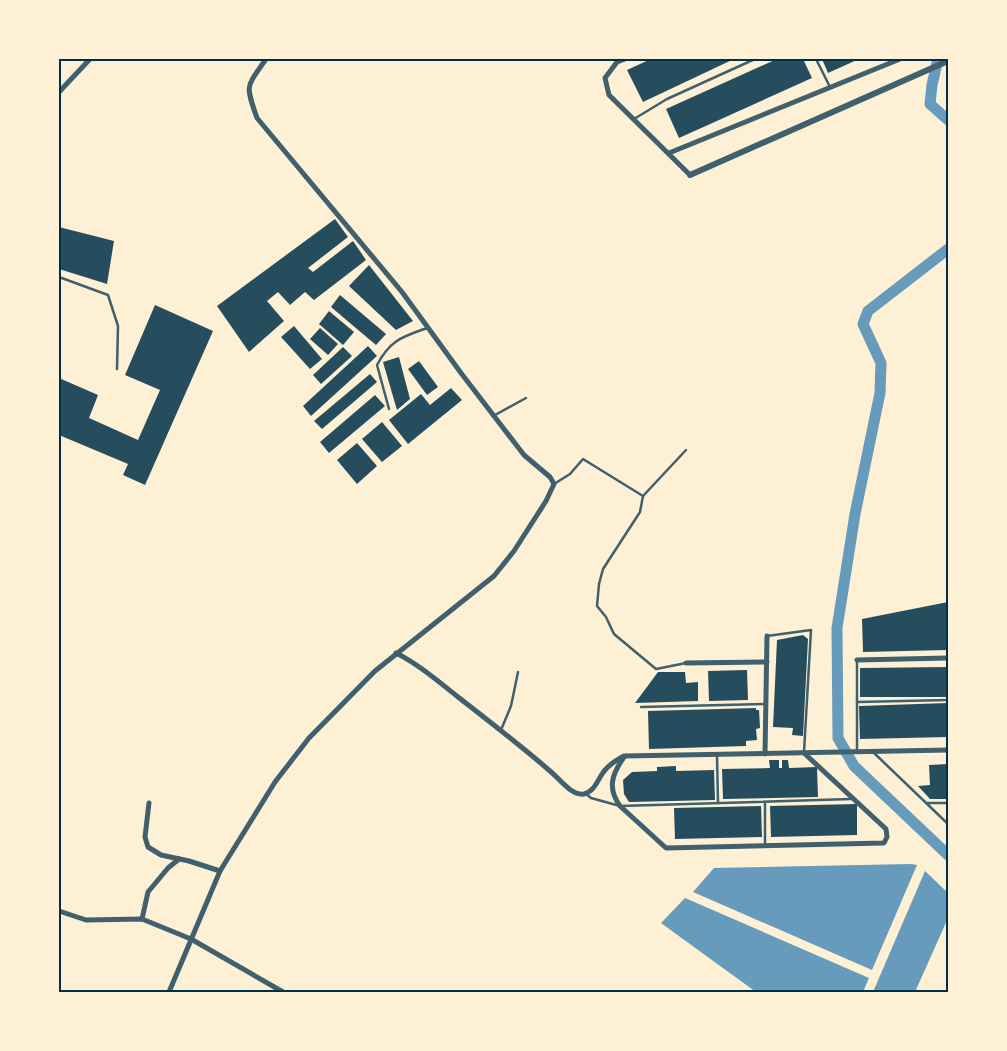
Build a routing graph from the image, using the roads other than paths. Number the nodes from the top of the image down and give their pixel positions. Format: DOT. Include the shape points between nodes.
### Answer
graph roads {
  1 [pos="90,59"];
  2 [pos="266,59"];
  3 [pos="625,59"];
  4 [pos="755,59"];
  5 [pos="816,59"];
  6 [pos="900,59"];
  7 [pos="948,61"];
  8 [pos="830,87"];
  9 [pos="59,92"];
  10 [pos="634,119"];
  11 [pos="669,153"];
  12 [pos="690,175"];
  13 [pos="59,277"];
  14 [pos="429,328"];
  15 [pos="118,369"];
  16 [pos="526,398"];
  17 [pos="389,409"];
  18 [pos="494,416"];
  19 [pos="686,450"];
  20 [pos="554,484"];
  21 [pos="643,496"];
  22 [pos="767,636"];
  23 [pos="396,654"];
  24 [pos="948,658"];
  25 [pos="856,660"];
  26 [pos="767,662"];
  27 [pos="686,664"];
  28 [pos="518,672"];
  29 [pos="948,700"];
  30 [pos="857,702"];
  31 [pos="766,704"];
  32 [pos="641,707"];
  33 [pos="501,730"];
  34 [pos="948,750"];
  35 [pos="857,752"];
  36 [pos="872,752"];
  37 [pos="804,753"];
  38 [pos="717,754"];
  39 [pos="765,754"];
  40 [pos="624,756"];
  41 [pos="585,794"];
  42 [pos="853,798"];
  43 [pos="765,802"];
  44 [pos="149,803"];
  45 [pos="718,803"];
  46 [pos="926,803"];
  47 [pos="948,803"];
  48 [pos="620,806"];
  49 [pos="948,824"];
  50 [pos="765,846"];
  51 [pos="179,859"];
  52 [pos="220,871"];
  53 [pos="59,910"];
  54 [pos="142,920"];
  55 [pos="192,939"];
  56 [pos="169,992"];
  57 [pos="283,992"];
  1 -- 9 [label="street"];
  2 -- 14 [label="street" via="249,84 248,94 257,118"];
  3 -- 10 [label="street" via="617,62 604,78 609,95"];
  4 -- 10 [label="lane" via="667,99"];
  5 -- 8 [label="lane"];
  6 -- 8 [label="street"];
  7 -- 12 [label="street"];
  8 -- 11 [label="street"];
  10 -- 11 [label="street"];
  11 -- 12 [label="street"];
  13 -- 15 [label="lane" via="108,295 118,326"];
  14 -- 17 [label="lane" via="400,337 377,365"];
  14 -- 18 [label="street"];
  16 -- 18 [label="lane"];
  18 -- 20 [label="street" via="524,455"];
  19 -- 21 [label="lane"];
  20 -- 21 [label="lane" via="570,474 583,459"];
  20 -- 23 [label="street" via="514,551 494,576"];
  21 -- 27 [label="lane" via="640,512 603,569 598,606 614,634 656,669"];
  22 -- 26 [label="street"];
  22 -- 37 [label="lane" via="811,630"];
  23 -- 33 [label="street" via="418,666"];
  23 -- 52 [label="street" via="309,738 275,782"];
  24 -- 25 [label="street"];
  25 -- 30 [label="lane"];
  26 -- 27 [label="street"];
  26 -- 31 [label="street"];
  28 -- 33 [label="lane" via="511,706"];
  29 -- 30 [label="lane"];
  30 -- 35 [label="lane"];
  31 -- 32 [label="lane"];
  31 -- 39 [label="street"];
  33 -- 41 [label="street" via="573,792"];
  34 -- 36 [label="street"];
  35 -- 36 [label="street"];
  35 -- 37 [label="street"];
  36 -- 46 [label="lane"];
  37 -- 39 [label="street"];
  37 -- 42 [label="street"];
  38 -- 39 [label="street"];
  38 -- 40 [label="street"];
  38 -- 45 [label="lane"];
  40 -- 41 [label="street" via="612,762"];
  40 -- 48 [label="street" via="613,778 612,791"];
  41 -- 48 [label="lane"];
  42 -- 43 [label="lane"];
  42 -- 50 [label="street" via="886,829 884,843"];
  43 -- 45 [label="lane"];
  43 -- 50 [label="lane"];
  44 -- 51 [label="street" via="145,837 148,847 161,855"];
  45 -- 48 [label="lane"];
  46 -- 47 [label="lane"];
  46 -- 49 [label="lane"];
  48 -- 50 [label="street" via="666,848"];
  51 -- 52 [label="street"];
  51 -- 54 [label="street" via="148,892"];
  52 -- 55 [label="street"];
  53 -- 54 [label="street" via="86,920"];
  54 -- 55 [label="street"];
  55 -- 56 [label="street"];
  55 -- 57 [label="street"];
}
